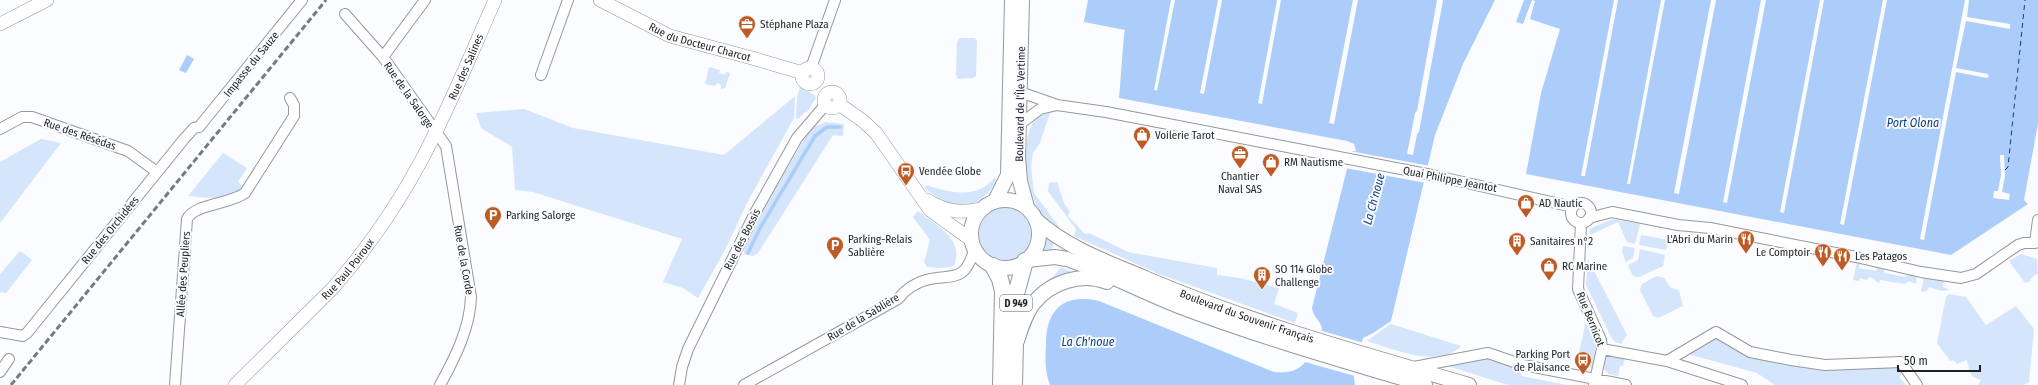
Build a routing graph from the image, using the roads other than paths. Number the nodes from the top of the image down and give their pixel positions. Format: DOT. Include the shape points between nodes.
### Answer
graph roads {
  1 [pos="46,0"];
  2 [pos="302,0"];
  3 [pos="426,0"];
  4 [pos="495,0"];
  5 [pos="568,0"];
  6 [pos="600,0"];
  7 [pos="835,0"];
  8 [pos="1012,0"];
  9 [pos="1022,0"];
  10 [pos="345,14"];
  11 [pos="0,24"];
  12 [pos="383,57"];
  13 [pos="807,71"];
  14 [pos="541,74"];
  15 [pos="1020,92"];
  16 [pos="290,98"];
  17 [pos="830,101"];
  18 [pos="1057,105"];
  19 [pos="1020,124"];
  20 [pos="199,127"];
  21 [pos="0,129"];
  22 [pos="435,133"];
  23 [pos="157,172"];
  24 [pos="921,197"];
  25 [pos="995,201"];
  26 [pos="1027,207"];
  27 [pos="1573,207"];
  28 [pos="980,209"];
  29 [pos="1036,220"];
  30 [pos="2038,220"];
  31 [pos="1585,221"];
  32 [pos="972,245"];
  33 [pos="2036,245"];
  34 [pos="1026,261"];
  35 [pos="993,266"];
  36 [pos="1136,288"];
  37 [pos="0,332"];
  38 [pos="1294,340"];
  39 [pos="1015,347"];
  40 [pos="1602,350"];
  41 [pos="9,359"];
  42 [pos="1667,361"];
  43 [pos="1372,363"];
  44 [pos="1410,367"];
  45 [pos="0,372"];
  46 [pos="1595,382"];
  47 [pos="175,385"];
  48 [pos="235,385"];
  49 [pos="440,385"];
  50 [pos="679,385"];
  51 [pos="744,385"];
  52 [pos="1001,385"];
  53 [pos="1014,385"];
  54 [pos="1425,385"];
  55 [pos="1469,385"];
  56 [pos="1626,385"];
  57 [pos="1742,385"];
  58 [pos="1917,385"];
  1 -- 11 [label="street"];
  2 -- 20 [label="street, Impasse du Sauze"];
  3 -- 12 [label="street, Rue de la Salorge"];
  4 -- 22 [label="street, Rue des Salines"];
  5 -- 14 [label="street"];
  6 -- 13 [label="street, Rue du Docteur Charcot" via="670,36"];
  7 -- 13 [label="street"];
  8 -- 25 [label="main road, Boulevard de l'Île Vertime" via="1008,175"];
  9 -- 15 [label="main road, Boulevard de l'Île Vertime"];
  10 -- 12 [label="street, Rue de la Salorge"];
  12 -- 22 [label="street, Rue de la Salorge"];
  13 -- 17 [label="street" via="803,78 806,82 815,82"];
  15 -- 18 [label="street, Quai Philippe Jeantot"];
  15 -- 19 [label="main road, Boulevard de l'Île Vertime"];
  16 -- 47 [label="street, Allée des Peupliers" via="294,105 294,116 246,193 234,200 196,210 187,219"];
  17 -- 24 [label="street" via="863,121 876,133"];
  17 -- 50 [label="street, Rue des Bossis" via="797,138 755,212 688,349"];
  18 -- 19 [label="street" via="1040,109"];
  18 -- 27 [label="street, Quai Philippe Jeantot" via="1106,112 1432,175"];
  19 -- 26 [label="main road, Boulevard de l'Île Vertime" via="1020,181"];
  20 -- 23 [label="street, Rue des Orchidées" via="190,132"];
  21 -- 23 [label="street, Rue des Résédas" via="22,117 32,117 128,151"];
  22 -- 48 [label="street, Rue Paul Poiroux" via="402,194 346,273"];
  22 -- 49 [label="street, Rue de la Corde" via="446,146 471,297 471,311 466,330"];
  23 -- 37 [label="street, Rue des Orchidées" via="27,333 22,336"];
  24 -- 28 [label="street" via="954,212"];
  24 -- 32 [label="street" via="930,210"];
  25 -- 26 [label="main road" via="1012,200"];
  25 -- 28 [label="main road"];
  26 -- 29 [label="main road"];
  27 -- 31 [label="street" via="1573,219"];
  27 -- 31 [label="street" via="1580,204 1587,206 1590,212"];
  28 -- 32 [label="main road" via="972,223"];
  29 -- 34 [label="main road" via="1039,229 1038,242 1033,254"];
  29 -- 38 [label="main road, Boulevard du Souvenir Français" via="1067,243 1129,272"];
  30 -- 33 [label="street"];
  31 -- 33 [label="street" via="1612,212 1678,225 1710,228 1961,278 1976,274 2018,245"];
  31 -- 40 [label="street, Rue Bernicot" via="1578,289 1601,340"];
  32 -- 35 [label="main road" via="979,257"];
  32 -- 51 [label="street, Rue de la Sablière" via="966,267 956,276 925,280 906,290 898,299"];
  34 -- 35 [label="main road" via="1010,268"];
  34 -- 36 [label="main road, Boulevard du Souvenir Français" via="1054,257 1067,259"];
  34 -- 39 [label="main road, D 949" via="1016,294"];
  35 -- 52 [label="main road, D 949" via="1003,291"];
  36 -- 38 [label="main road, Boulevard du Souvenir Français" via="1176,305"];
  36 -- 39 [label="main road" via="1124,289 1090,278 1058,284 1033,304"];
  38 -- 43 [label="main road, Boulevard du Souvenir Français"];
  39 -- 53 [label="main road, D 949"];
  40 -- 42 [label="street, Rue Bernicot"];
  40 -- 46 [label="street"];
  41 -- 45 [label="street"];
  42 -- 57 [label="street, Rue Bernicot"];
  42 -- 58 [label="street" via="1716,332 1750,352 1791,360 1825,365 1901,362"];
  43 -- 44 [label="main road, Boulevard du Souvenir Français"];
  43 -- 54 [label="main road, Boulevard du Souvenir Français"];
  44 -- 46 [label="street" via="1438,364 1488,352 1523,365"];
  44 -- 55 [label="main road, Boulevard du Souvenir Français"];
  46 -- 56 [label="street"];
}
